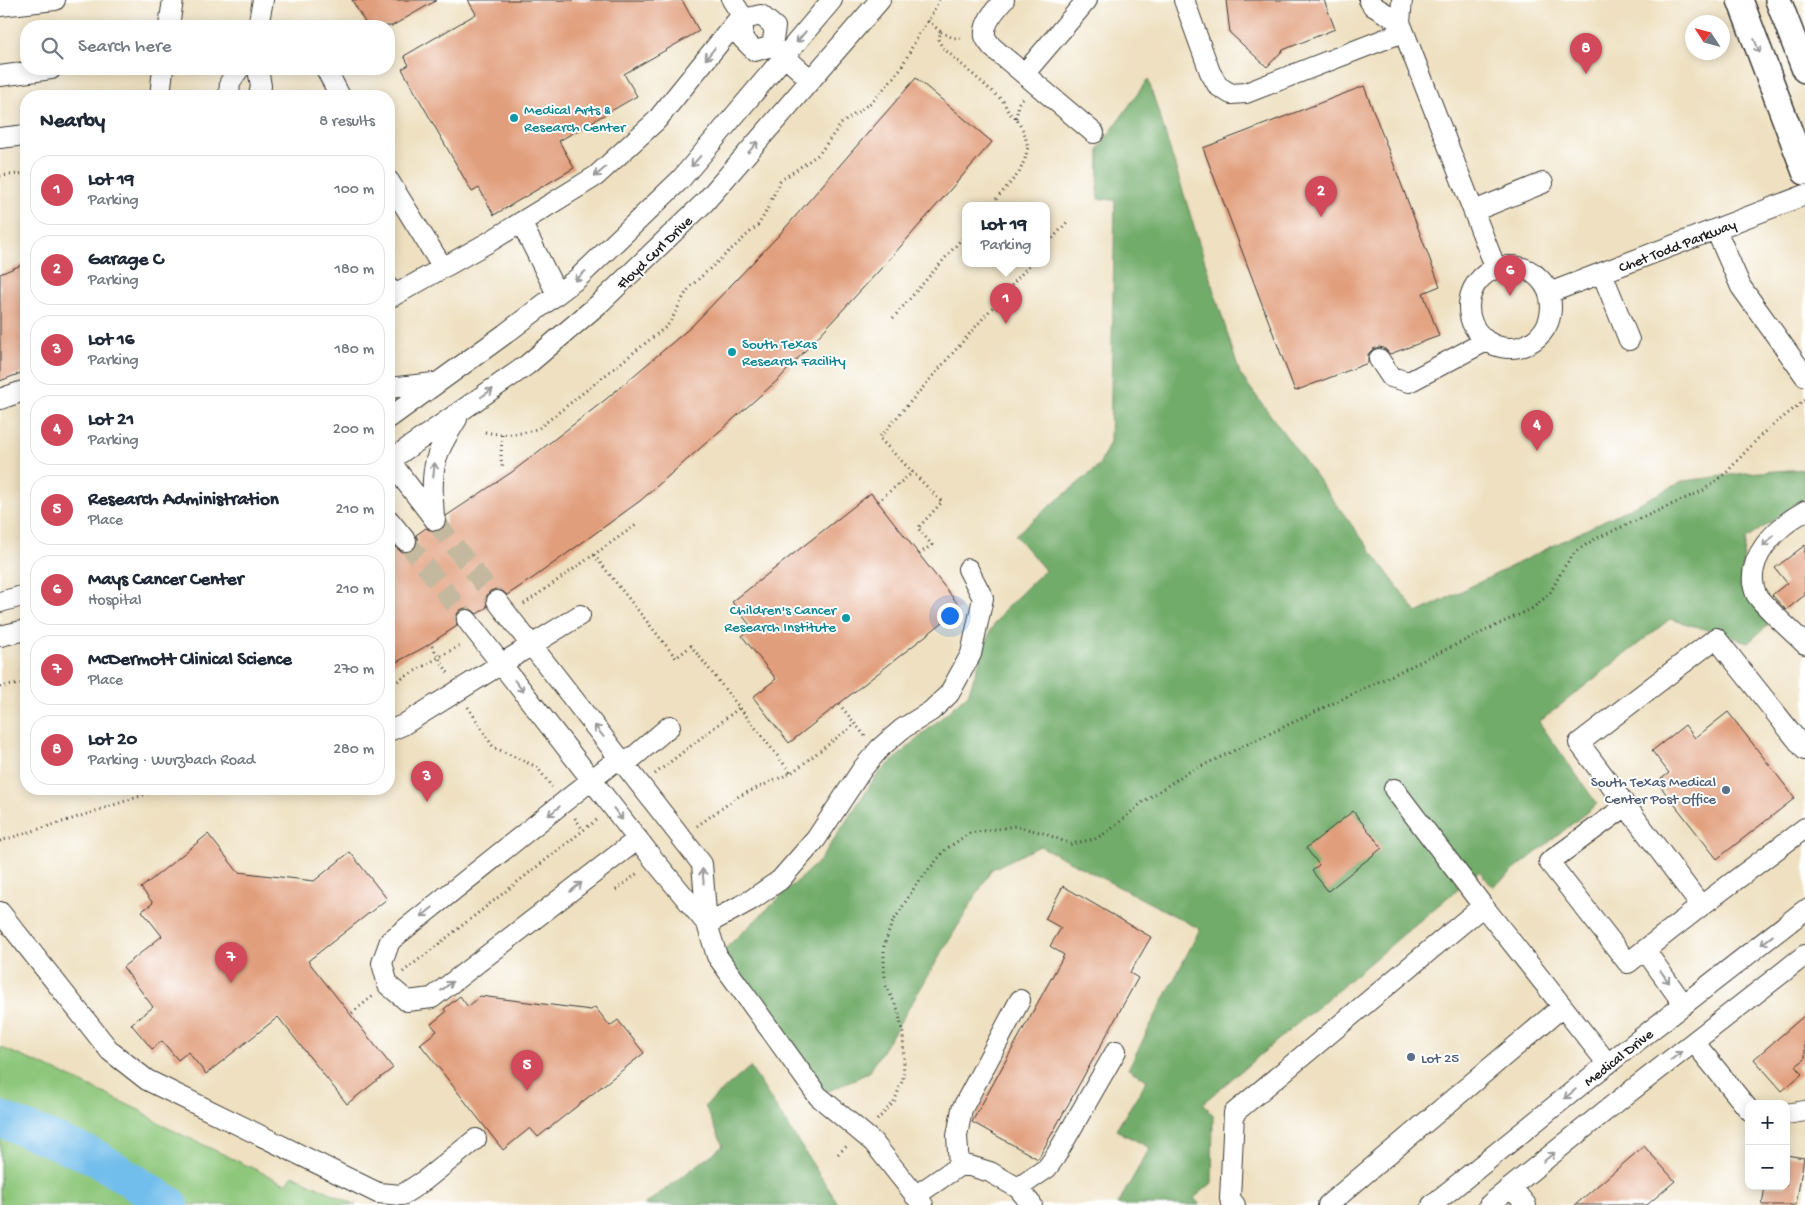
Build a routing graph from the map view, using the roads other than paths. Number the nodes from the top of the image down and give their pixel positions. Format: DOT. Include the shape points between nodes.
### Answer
graph roads {
  1 [pos="55,0"];
  2 [pos="173,0"];
  3 [pos="263,0"];
  4 [pos="832,0"];
  5 [pos="880,0"];
  6 [pos="1004,0"];
  7 [pos="1087,0"];
  8 [pos="1184,0"];
  9 [pos="1369,0"];
  10 [pos="1402,0"];
  11 [pos="1740,0"];
  12 [pos="1778,0"];
  13 [pos="0,6"];
  14 [pos="739,12"];
  15 [pos="170,20"];
  16 [pos="259,20"];
  17 [pos="1401,27"];
  18 [pos="778,51"];
  19 [pos="1805,70"];
  20 [pos="20,73"];
  21 [pos="1024,74"];
  22 [pos="162,75"];
  23 [pos="235,75"];
  24 [pos="259,75"];
  25 [pos="329,75"];
  26 [pos="0,76"];
  27 [pos="811,80"];
  28 [pos="161,90"];
  29 [pos="229,90"];
  30 [pos="261,90"];
  31 [pos="337,90"];
  32 [pos="1094,133"];
  33 [pos="20,136"];
  34 [pos="0,138"];
  35 [pos="1805,172"];
  36 [pos="1543,183"];
  37 [pos="395,191"];
  38 [pos="1805,195"];
  39 [pos="1474,211"];
  40 [pos="521,222"];
  41 [pos="1716,230"];
  42 [pos="443,268"];
  43 [pos="1496,269"];
  44 [pos="1602,273"];
  45 [pos="557,294"];
  46 [pos="1549,294"];
  47 [pos="395,295"];
  48 [pos="1629,340"];
  49 [pos="1486,341"];
  50 [pos="1379,359"];
  51 [pos="1805,376"];
  52 [pos="436,383"];
  53 [pos="395,387"];
  54 [pos="20,392"];
  55 [pos="0,399"];
  56 [pos="463,410"];
  57 [pos="395,414"];
  58 [pos="395,457"];
  59 [pos="395,469"];
  60 [pos="1805,511"];
  61 [pos="968,569"];
  62 [pos="20,597"];
  63 [pos="497,601"];
  64 [pos="0,602"];
  65 [pos="580,615"];
  66 [pos="467,620"];
  67 [pos="20,631"];
  68 [pos="0,636"];
  69 [pos="1805,644"];
  70 [pos="532,646"];
  71 [pos="502,665"];
  72 [pos="670,726"];
  73 [pos="395,728"];
  74 [pos="1805,750"];
  75 [pos="622,761"];
  76 [pos="592,780"];
  77 [pos="1394,789"];
  78 [pos="1626,806"];
  79 [pos="1805,828"];
  80 [pos="638,839"];
  81 [pos="1483,906"];
  82 [pos="1701,906"];
  83 [pos="1805,910"];
  84 [pos="0,912"];
  85 [pos="707,924"];
  86 [pos="1645,950"];
  87 [pos="1805,956"];
  88 [pos="1020,1000"];
  89 [pos="1684,1005"];
  90 [pos="1562,1007"];
  91 [pos="1694,1042"];
  92 [pos="1116,1051"];
  93 [pos="1608,1064"];
  94 [pos="1745,1105"];
  95 [pos="1805,1111"];
  96 [pos="1790,1113"];
  97 [pos="476,1139"];
  98 [pos="959,1166"];
  99 [pos="1018,1188"];
  100 [pos="1511,1188"];
  101 [pos="919,1200"];
  102 [pos="1032,1205"];
  103 [pos="1235,1205"];
  104 [pos="1328,1205"];
  105 [pos="1432,1205"];
  106 [pos="1489,1205"];
  107 [pos="1526,1205"];
  1 -- 13 [label="street"];
  2 -- 15 [label="street"];
  3 -- 16 [label="street"];
  4 -- 18 [label="street, one-way"];
  5 -- 27 [label="street, Floyd Curl Drive"];
  6 -- 21 [label="street" via="992,13 985,37"];
  7 -- 21 [label="street"];
  8 -- 17 [label="street" via="1210,72 1218,86 1231,94 1246,93"];
  9 -- 17 [label="street"];
  10 -- 17 [label="street"];
  11 -- 35 [label="main road, one-way"];
  12 -- 19 [label="main road"];
  14 -- 18 [label="street" via="742,38 755,51"];
  14 -- 40 [label="street, one-way" via="656,121 596,176"];
  17 -- 39 [label="street"];
  18 -- 27 [label="street"];
  18 -- 45 [label="street, one-way" via="681,179 578,278"];
  20 -- 26 [label="street"];
  21 -- 32 [label="street"];
  22 -- 28 [label="street"];
  23 -- 29 [label="street"];
  24 -- 30 [label="street"];
  25 -- 31 [label="street"];
  56 -- 27 [label="street, Floyd Curl Drive, one-way" via="527,364 600,303 705,202"];
  33 -- 34 [label="street"];
  36 -- 39 [label="street"];
  37 -- 42 [label="street"];
  38 -- 41 [label="street, Chet Todd Parkway"];
  39 -- 43 [label="street"];
  40 -- 42 [label="street"];
  40 -- 45 [label="street"];
  41 -- 44 [label="street, Chet Todd Parkway"];
  41 -- 51 [label="street" via="1741,287"];
  42 -- 47 [label="street"];
  43 -- 46 [label="street" via="1518,267 1531,272 1542,281"];
  43 -- 49 [label="street" via="1479,280 1469,306 1476,332"];
  44 -- 46 [label="street, Chet Todd Parkway"];
  44 -- 48 [label="street"];
  45 -- 52 [label="street"];
  46 -- 49 [label="street" via="1549,319 1535,340 1510,349"];
  49 -- 50 [label="street" via="1409,382 1391,377"];
  52 -- 53 [label="street"];
  52 -- 57 [label="street"];
  54 -- 55 [label="street"];
  56 -- 58 [label="street, Floyd Curl Drive"];
  59 -- 56 [label="street, one-way" via="435,520 435,461 444,439"];
  60 -- 69 [label="street, one-way" via="1791,518 1764,544 1753,572 1756,594"];
  61 -- 85 [label="street" via="982,598 971,654 949,694 880,748 816,839 780,880"];
  62 -- 64 [label="street"];
  63 -- 70 [label="street"];
  65 -- 70 [label="street"];
  66 -- 71 [label="street"];
  67 -- 68 [label="street"];
  70 -- 71 [label="street"];
  75 -- 70 [label="street, one-way"];
  71 -- 73 [label="street"];
  71 -- 76 [label="street, one-way"];
  72 -- 75 [label="street"];
  74 -- 78 [label="street" via="1716,638 1579,743"];
  75 -- 76 [label="street"];
  85 -- 75 [label="street, one-way" via="702,864"];
  76 -- 80 [label="street, one-way"];
  76 -- 80 [label="street, one-way" via="390,941 382,963 388,984 407,1001 432,998"];
  77 -- 81 [label="street"];
  78 -- 82 [label="street"];
  78 -- 86 [label="street" via="1550,862 1628,963"];
  79 -- 82 [label="street"];
  80 -- 85 [label="street"];
  81 -- 90 [label="street"];
  81 -- 103 [label="street" via="1234,1113 1230,1199"];
  82 -- 86 [label="street"];
  83 -- 89 [label="street, Medical Drive, one-way"];
  84 -- 97 [label="street" via="110,1051 147,1080 378,1193 402,1195"];
  85 -- 101 [label="street" via="717,956 818,1096 873,1142"];
  86 -- 89 [label="street, one-way"];
  87 -- 91 [label="street"];
  88 -- 98 [label="street" via="962,1109 957,1136"];
  89 -- 93 [label="street, Medical Drive"];
  90 -- 93 [label="street"];
  90 -- 104 [label="street"];
  91 -- 94 [label="street"];
  100 -- 91 [label="street, one-way"];
  92 -- 99 [label="street" via="1056,1157 1047,1168"];
  93 -- 105 [label="street, Medical Drive, one-way"];
  95 -- 96 [label="street"];
  98 -- 99 [label="street" via="990,1172"];
  98 -- 101 [label="street"];
  99 -- 102 [label="street"];
  100 -- 106 [label="street"];
  100 -- 107 [label="street"];
}
